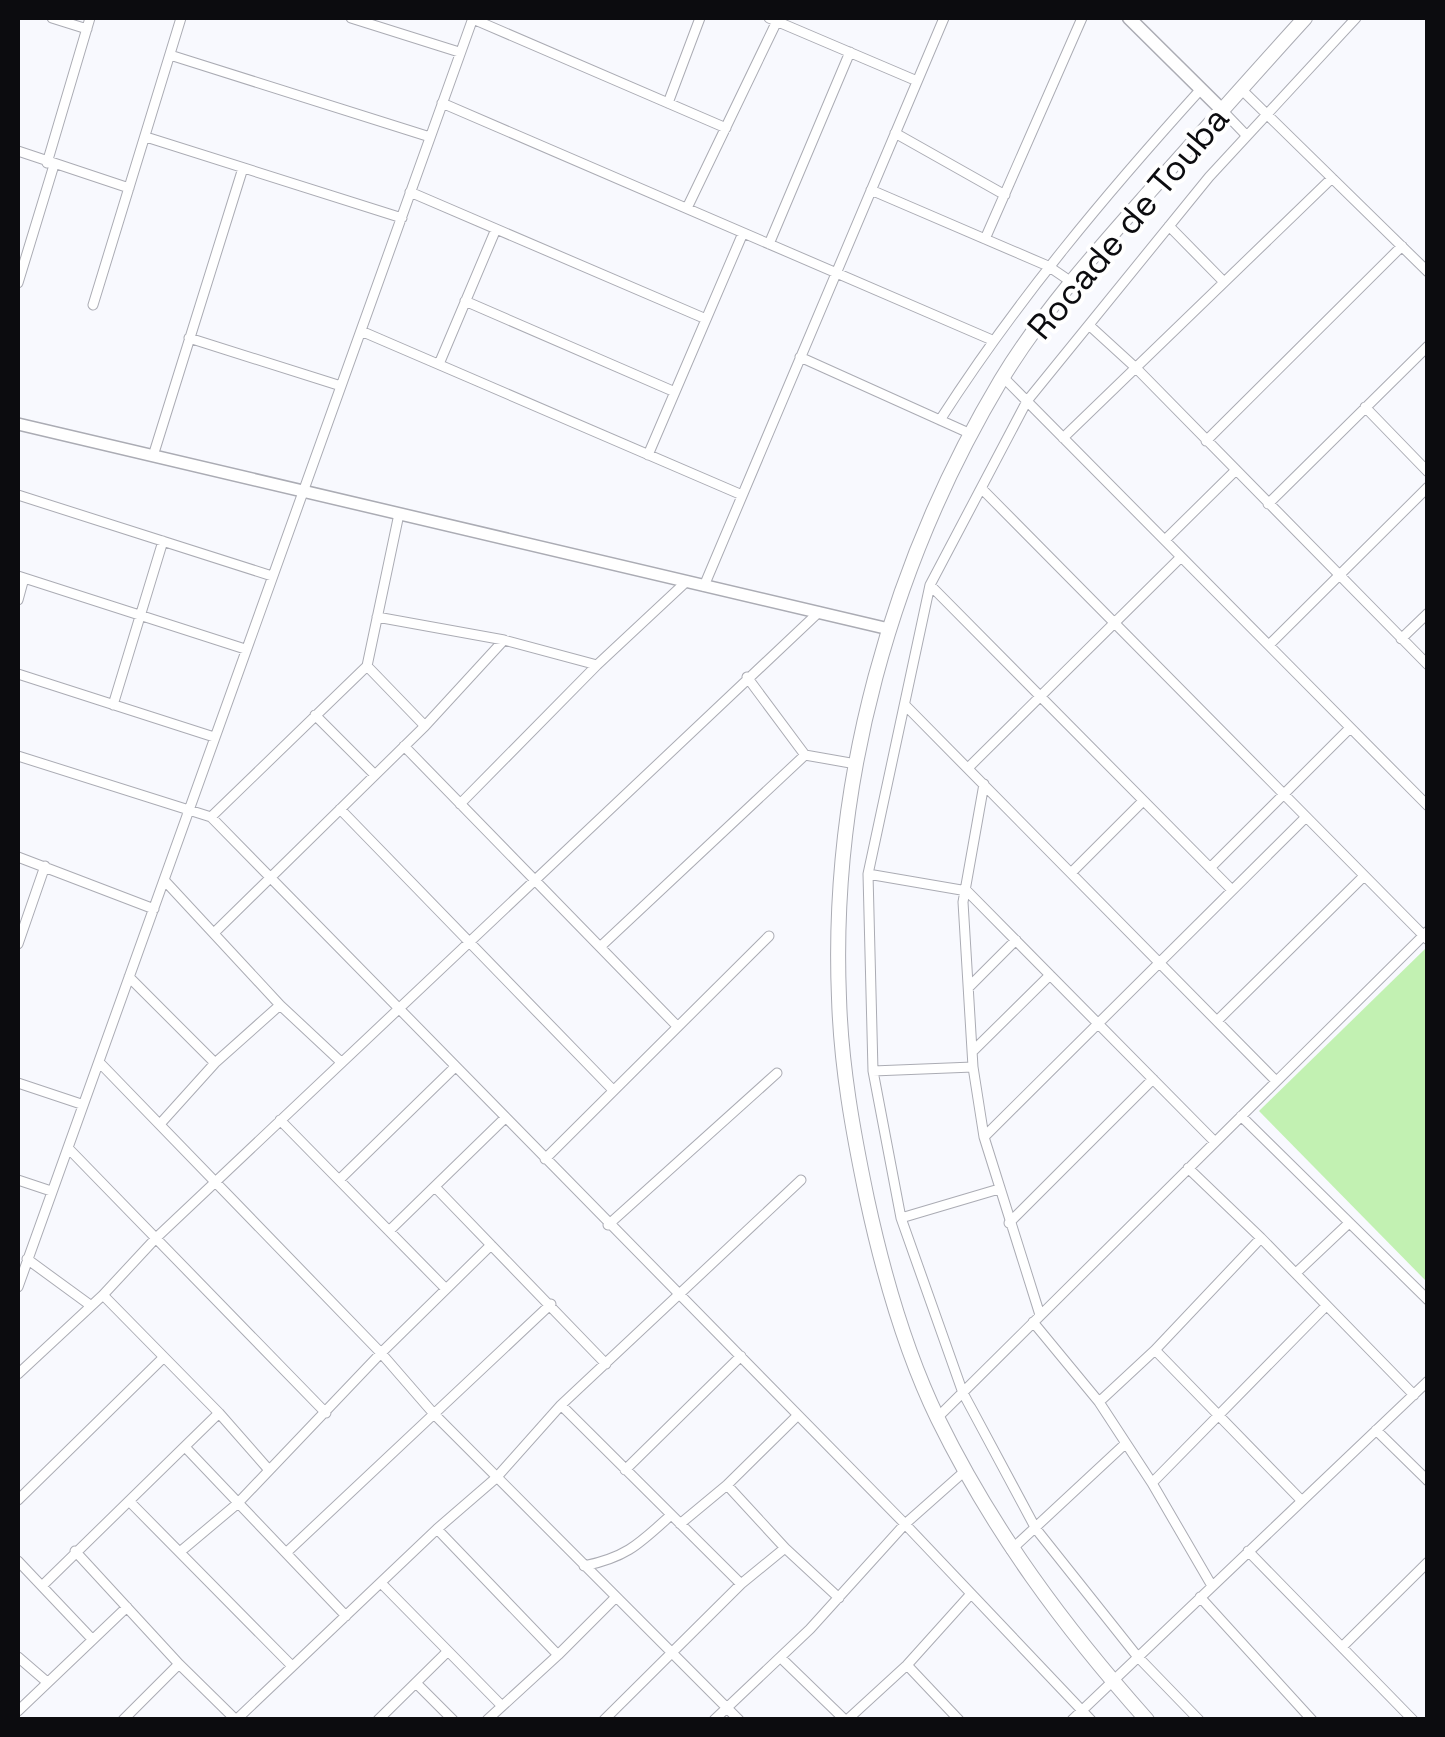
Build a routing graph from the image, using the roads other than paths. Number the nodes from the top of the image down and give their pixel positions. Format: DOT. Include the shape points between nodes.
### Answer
graph roads {
  1 [pos="52,18"];
  2 [pos="181,18"];
  3 [pos="351,18"];
  4 [pos="473,18"];
  5 [pos="700,18"];
  6 [pos="944,18"];
  7 [pos="1082,18"];
  8 [pos="1129,18"];
  9 [pos="1305,18"];
  10 [pos="1356,18"];
  11 [pos="773,19"];
  12 [pos="88,23"];
  13 [pos="460,52"];
  14 [pos="850,52"];
  15 [pos="170,55"];
  16 [pos="917,81"];
  17 [pos="1201,89"];
  18 [pos="1241,89"];
  19 [pos="442,103"];
  20 [pos="668,103"];
  21 [pos="1222,110"];
  22 [pos="1267,114"];
  23 [pos="726,128"];
  24 [pos="895,132"];
  25 [pos="1247,136"];
  26 [pos="430,137"];
  27 [pos="146,138"];
  28 [pos="18,151"];
  29 [pos="50,164"];
  30 [pos="243,168"];
  31 [pos="1332,178"];
  32 [pos="129,188"];
  33 [pos="871,190"];
  34 [pos="410,192"];
  35 [pos="1004,195"];
  36 [pos="686,208"];
  37 [pos="402,218"];
  38 [pos="1170,226"];
  39 [pos="496,229"];
  40 [pos="742,232"];
  41 [pos="985,240"];
  42 [pos="768,244"];
  43 [pos="1402,246"];
  44 [pos="1425,265"];
  45 [pos="1048,266"];
  46 [pos="836,273"];
  47 [pos="1070,281"];
  48 [pos="1224,282"];
  49 [pos="18,283"];
  50 [pos="465,301"];
  51 [pos="93,305"];
  52 [pos="706,320"];
  53 [pos="1090,326"];
  54 [pos="360,331"];
  55 [pos="189,338"];
  56 [pos="992,340"];
  57 [pos="1428,346"];
  58 [pos="800,357"];
  59 [pos="438,364"];
  60 [pos="1136,368"];
  61 [pos="1003,377"];
  62 [pos="340,386"];
  63 [pos="675,392"];
  64 [pos="1027,401"];
  65 [pos="1366,407"];
  66 [pos="940,420"];
  67 [pos="18,424"];
  68 [pos="971,434"];
  69 [pos="1064,438"];
  70 [pos="1206,441"];
  71 [pos="648,455"];
  72 [pos="153,456"];
  73 [pos="1236,470"];
  74 [pos="1428,472"];
  75 [pos="1428,488"];
  76 [pos="982,489"];
  77 [pos="303,491"];
  78 [pos="742,495"];
  79 [pos="18,496"];
  80 [pos="1268,504"];
  81 [pos="399,514"];
  82 [pos="1165,540"];
  83 [pos="163,542"];
  84 [pos="1181,557"];
  85 [pos="272,576"];
  86 [pos="1339,576"];
  87 [pos="21,577"];
  88 [pos="687,582"];
  89 [pos="930,585"];
  90 [pos="704,586"];
  91 [pos="18,600"];
  92 [pos="819,612"];
  93 [pos="1428,613"];
  94 [pos="140,616"];
  95 [pos="377,617"];
  96 [pos="1114,623"];
  97 [pos="888,629"];
  98 [pos="1402,638"];
  99 [pos="504,640"];
  100 [pos="1268,646"];
  101 [pos="245,650"];
  102 [pos="597,665"];
  103 [pos="1428,665"];
  104 [pos="366,666"];
  105 [pos="18,674"];
  106 [pos="747,677"];
  107 [pos="1040,696"];
  108 [pos="905,704"];
  109 [pos="112,705"];
  110 [pos="315,715"];
  111 [pos="425,726"];
  112 [pos="1350,728"];
  113 [pos="214,737"];
  114 [pos="404,746"];
  115 [pos="806,755"];
  116 [pos="18,756"];
  117 [pos="856,764"];
  118 [pos="968,768"];
  119 [pos="374,775"];
  120 [pos="984,784"];
  121 [pos="1284,794"];
  122 [pos="1144,801"];
  123 [pos="460,804"];
  124 [pos="1428,806"];
  125 [pos="340,809"];
  126 [pos="187,811"];
  127 [pos="211,817"];
  128 [pos="1306,817"];
  129 [pos="18,857"];
  130 [pos="45,866"];
  131 [pos="1210,868"];
  132 [pos="1071,873"];
  133 [pos="868,874"];
  134 [pos="1364,876"];
  135 [pos="270,878"];
  136 [pos="534,879"];
  137 [pos="165,881"];
  138 [pos="967,890"];
  139 [pos="1232,890"];
  140 [pos="154,908"];
  141 [pos="215,932"];
  142 [pos="1426,935"];
  143 [pos="769,936"];
  144 [pos="1016,940"];
  145 [pos="468,942"];
  146 [pos="18,944"];
  147 [pos="600,947"];
  148 [pos="1160,962"];
  149 [pos="1050,975"];
  150 [pos="129,977"];
  151 [pos="969,987"];
  152 [pos="280,1005"];
  153 [pos="398,1008"];
  154 [pos="1218,1021"];
  155 [pos="1098,1024"];
  156 [pos="677,1026"];
  157 [pos="973,1051"];
  158 [pos="99,1062"];
  159 [pos="341,1062"];
  160 [pos="215,1063"];
  161 [pos="455,1067"];
  162 [pos="972,1067"];
  163 [pos="873,1071"];
  164 [pos="778,1073"];
  165 [pos="1154,1080"];
  166 [pos="1276,1080"];
  167 [pos="18,1083"];
  168 [pos="613,1090"];
  169 [pos="81,1104"];
  170 [pos="1241,1116"];
  171 [pos="506,1118"];
  172 [pos="280,1120"];
  173 [pos="160,1124"];
  174 [pos="984,1137"];
  175 [pos="1215,1142"];
  176 [pos="68,1148"];
  177 [pos="545,1159"];
  178 [pos="1188,1168"];
  179 [pos="18,1180"];
  180 [pos="339,1180"];
  181 [pos="801,1180"];
  182 [pos="215,1182"];
  183 [pos="434,1187"];
  184 [pos="999,1189"];
  185 [pos="50,1191"];
  186 [pos="901,1218"];
  187 [pos="1009,1223"];
  188 [pos="1349,1224"];
  189 [pos="608,1225"];
  190 [pos="389,1232"];
  191 [pos="156,1238"];
  192 [pos="1262,1238"];
  193 [pos="491,1245"];
  194 [pos="27,1260"];
  195 [pos="1296,1273"];
  196 [pos="19,1276"];
  197 [pos="18,1288"];
  198 [pos="446,1290"];
  199 [pos="677,1294"];
  200 [pos="103,1295"];
  201 [pos="1428,1300"];
  202 [pos="551,1304"];
  203 [pos="90,1306"];
  204 [pos="1326,1306"];
  205 [pos="1037,1319"];
  206 [pos="1155,1350"];
  207 [pos="382,1352"];
  208 [pos="741,1356"];
  209 [pos="164,1357"];
  210 [pos="606,1364"];
  211 [pos="18,1374"];
  212 [pos="1428,1382"];
  213 [pos="963,1393"];
  214 [pos="1414,1394"];
  215 [pos="1099,1402"];
  216 [pos="561,1405"];
  217 [pos="219,1412"];
  218 [pos="326,1413"];
  219 [pos="434,1414"];
  220 [pos="797,1416"];
  221 [pos="1220,1417"];
  222 [pos="938,1418"];
  223 [pos="1376,1430"];
  224 [pos="1126,1444"];
  225 [pos="186,1447"];
  226 [pos="269,1470"];
  227 [pos="625,1470"];
  228 [pos="966,1470"];
  229 [pos="496,1478"];
  230 [pos="1428,1480"];
  231 [pos="1152,1483"];
  232 [pos="727,1485"];
  233 [pos="18,1500"];
  234 [pos="1302,1500"];
  235 [pos="130,1502"];
  236 [pos="238,1504"];
  237 [pos="670,1515"];
  238 [pos="680,1524"];
  239 [pos="905,1524"];
  240 [pos="437,1529"];
  241 [pos="1036,1529"];
  242 [pos="785,1548"];
  243 [pos="1011,1550"];
  244 [pos="75,1551"];
  245 [pos="181,1551"];
  246 [pos="1248,1551"];
  247 [pos="288,1552"];
  248 [pos="18,1561"];
  249 [pos="1428,1562"];
  250 [pos="584,1566"];
  251 [pos="381,1583"];
  252 [pos="740,1584"];
  253 [pos="42,1586"];
  254 [pos="1212,1586"];
  255 [pos="970,1595"];
  256 [pos="614,1598"];
  257 [pos="839,1598"];
  258 [pos="1200,1598"];
  259 [pos="127,1607"];
  260 [pos="346,1616"];
  261 [pos="92,1639"];
  262 [pos="1342,1647"];
  263 [pos="448,1650"];
  264 [pos="672,1654"];
  265 [pos="558,1655"];
  266 [pos="1137,1656"];
  267 [pos="18,1657"];
  268 [pos="782,1658"];
  269 [pos="178,1664"];
  270 [pos="291,1666"];
  271 [pos="906,1666"];
  272 [pos="1112,1681"];
  273 [pos="47,1682"];
  274 [pos="416,1683"];
  275 [pos="501,1705"];
  276 [pos="726,1706"];
  277 [pos="1082,1710"];
  278 [pos="18,1711"];
  279 [pos="122,1720"];
  280 [pos="236,1720"];
  281 [pos="378,1720"];
  282 [pos="454,1720"];
  283 [pos="487,1720"];
  284 [pos="604,1720"];
  285 [pos="714,1720"];
  286 [pos="739,1720"];
  287 [pos="846,1720"];
  288 [pos="959,1720"];
  289 [pos="1072,1720"];
  290 [pos="1091,1720"];
  291 [pos="1146,1720"];
  292 [pos="1198,1720"];
  293 [pos="1312,1720"];
  294 [pos="1412,1720"];
  1 -- 12 [label="street"];
  2 -- 15 [label="street"];
  3 -- 13 [label="street"];
  4 -- 13 [label="street"];
  4 -- 20 [label="street"];
  5 -- 20 [label="street"];
  6 -- 16 [label="street"];
  7 -- 35 [label="street"];
  8 -- 17 [label="main road"];
  9 -- 18 [label="main road, Rocade de Touba"];
  10 -- 22 [label="street"];
  11 -- 14 [label="street"];
  11 -- 23 [label="street"];
  12 -- 29 [label="street"];
  13 -- 19 [label="street"];
  14 -- 16 [label="street"];
  14 -- 42 [label="street"];
  15 -- 26 [label="street"];
  15 -- 27 [label="street"];
  16 -- 24 [label="street"];
  17 -- 21 [label="main road"];
  17 -- 45 [label="street"];
  18 -- 21 [label="main road, Rocade de Touba"];
  18 -- 22 [label="street"];
  19 -- 26 [label="street"];
  19 -- 36 [label="street"];
  20 -- 23 [label="street"];
  21 -- 25 [label="street"];
  21 -- 47 [label="main road, Rocade de Touba"];
  22 -- 25 [label="street"];
  22 -- 31 [label="street"];
  23 -- 36 [label="street"];
  24 -- 33 [label="street"];
  24 -- 35 [label="street"];
  25 -- 38 [label="street"];
  26 -- 34 [label="street"];
  27 -- 30 [label="street"];
  27 -- 32 [label="street"];
  28 -- 29 [label="street"];
  29 -- 32 [label="street"];
  29 -- 49 [label="street"];
  30 -- 37 [label="street"];
  30 -- 55 [label="street"];
  31 -- 43 [label="street"];
  31 -- 48 [label="street"];
  32 -- 51 [label="street"];
  33 -- 41 [label="street"];
  33 -- 46 [label="street"];
  34 -- 37 [label="street"];
  34 -- 39 [label="street"];
  35 -- 41 [label="street"];
  36 -- 40 [label="street"];
  37 -- 54 [label="street"];
  38 -- 48 [label="street"];
  38 -- 53 [label="street"];
  39 -- 50 [label="street"];
  39 -- 52 [label="street"];
  40 -- 42 [label="street"];
  40 -- 52 [label="street"];
  41 -- 45 [label="street"];
  42 -- 46 [label="street"];
  43 -- 44 [label="street"];
  43 -- 70 [label="street"];
  45 -- 47 [label="street"];
  45 -- 56 [label="street"];
  46 -- 56 [label="street"];
  46 -- 58 [label="street"];
  47 -- 61 [label="main road, Rocade de Touba"];
  48 -- 60 [label="street"];
  50 -- 59 [label="street"];
  50 -- 63 [label="street"];
  52 -- 63 [label="street"];
  53 -- 60 [label="street"];
  53 -- 64 [label="street"];
  54 -- 59 [label="street"];
  54 -- 62 [label="street"];
  55 -- 62 [label="street"];
  55 -- 72 [label="street"];
  56 -- 66 [label="street"];
  57 -- 65 [label="street"];
  58 -- 66 [label="street"];
  58 -- 78 [label="street"];
  59 -- 71 [label="street"];
  60 -- 69 [label="street"];
  60 -- 70 [label="street"];
  61 -- 64 [label="street"];
  61 -- 68 [label="main road, Rocade de Touba"];
  62 -- 77 [label="street"];
  63 -- 71 [label="street"];
  64 -- 69 [label="street"];
  64 -- 76 [label="street"];
  65 -- 74 [label="street"];
  65 -- 80 [label="street"];
  66 -- 68 [label="street"];
  67 -- 72 [label="street"];
  68 -- 97 [label="main road, Rocade de Touba" via="912,556"];
  69 -- 82 [label="street"];
  70 -- 73 [label="street"];
  71 -- 78 [label="street"];
  72 -- 77 [label="street"];
  73 -- 80 [label="street"];
  73 -- 82 [label="street"];
  75 -- 86 [label="street"];
  76 -- 89 [label="street"];
  76 -- 96 [label="street"];
  77 -- 81 [label="street"];
  77 -- 85 [label="street"];
  78 -- 90 [label="street"];
  79 -- 83 [label="street"];
  80 -- 86 [label="street"];
  81 -- 88 [label="street"];
  81 -- 95 [label="street"];
  82 -- 84 [label="street"];
  83 -- 85 [label="street"];
  83 -- 94 [label="street"];
  84 -- 96 [label="street"];
  84 -- 100 [label="street"];
  85 -- 101 [label="street"];
  86 -- 98 [label="street"];
  86 -- 100 [label="street"];
  87 -- 91 [label="street"];
  87 -- 94 [label="street"];
  88 -- 90 [label="street"];
  88 -- 102 [label="street"];
  89 -- 107 [label="street"];
  89 -- 108 [label="street"];
  90 -- 92 [label="street"];
  92 -- 97 [label="street"];
  92 -- 106 [label="street"];
  93 -- 98 [label="street"];
  94 -- 101 [label="street"];
  94 -- 109 [label="street"];
  95 -- 99 [label="street"];
  95 -- 104 [label="street"];
  96 -- 107 [label="street"];
  96 -- 121 [label="street"];
  97 -- 117 [label="main road, Rocade de Touba"];
  98 -- 103 [label="street"];
  99 -- 102 [label="street"];
  99 -- 111 [label="street"];
  100 -- 112 [label="street"];
  101 -- 113 [label="street"];
  102 -- 123 [label="street"];
  104 -- 110 [label="street"];
  104 -- 111 [label="street"];
  105 -- 109 [label="street"];
  106 -- 115 [label="street"];
  106 -- 136 [label="street"];
  107 -- 118 [label="street"];
  107 -- 122 [label="street"];
  108 -- 118 [label="street"];
  108 -- 133 [label="street"];
  109 -- 113 [label="street"];
  110 -- 119 [label="street"];
  110 -- 127 [label="street"];
  111 -- 114 [label="street"];
  112 -- 121 [label="street"];
  112 -- 124 [label="street"];
  113 -- 126 [label="street"];
  114 -- 119 [label="street"];
  114 -- 123 [label="street"];
  115 -- 117 [label="street"];
  115 -- 147 [label="street"];
  116 -- 126 [label="street"];
  117 -- 222 [label="main road, Rocade de Touba" via="839,925 838,999 851,1123 874,1235"];
  118 -- 120 [label="street"];
  119 -- 125 [label="street"];
  120 -- 132 [label="street"];
  120 -- 138 [label="street"];
  121 -- 128 [label="street"];
  121 -- 131 [label="street"];
  122 -- 131 [label="street"];
  122 -- 132 [label="street"];
  123 -- 136 [label="street"];
  125 -- 135 [label="street"];
  125 -- 145 [label="street"];
  126 -- 127 [label="street"];
  126 -- 137 [label="street"];
  127 -- 135 [label="street"];
  128 -- 134 [label="street"];
  128 -- 139 [label="street"];
  129 -- 130 [label="street"];
  130 -- 140 [label="street"];
  130 -- 146 [label="street"];
  131 -- 139 [label="street"];
  132 -- 148 [label="street"];
  133 -- 138 [label="street"];
  133 -- 163 [label="street"];
  134 -- 142 [label="street"];
  134 -- 154 [label="street"];
  135 -- 141 [label="street"];
  135 -- 153 [label="street"];
  136 -- 145 [label="street"];
  136 -- 147 [label="street"];
  137 -- 140 [label="street"];
  137 -- 141 [label="street"];
  138 -- 144 [label="street"];
  138 -- 151 [label="street"];
  139 -- 148 [label="street"];
  140 -- 150 [label="street"];
  141 -- 152 [label="street"];
  142 -- 166 [label="street"];
  143 -- 156 [label="street"];
  144 -- 149 [label="street"];
  144 -- 151 [label="street"];
  145 -- 153 [label="street"];
  145 -- 168 [label="street"];
  147 -- 156 [label="street"];
  148 -- 154 [label="street"];
  148 -- 155 [label="street"];
  149 -- 155 [label="street"];
  149 -- 157 [label="street"];
  150 -- 158 [label="street"];
  150 -- 160 [label="street"];
  151 -- 157 [label="street"];
  152 -- 159 [label="street"];
  152 -- 160 [label="street"];
  153 -- 159 [label="street"];
  153 -- 161 [label="street"];
  154 -- 166 [label="street"];
  155 -- 165 [label="street"];
  155 -- 174 [label="street"];
  156 -- 168 [label="street"];
  157 -- 162 [label="street"];
  158 -- 169 [label="street"];
  158 -- 173 [label="street"];
  159 -- 172 [label="street"];
  160 -- 173 [label="street"];
  161 -- 171 [label="street"];
  161 -- 180 [label="street"];
  162 -- 163 [label="street"];
  162 -- 174 [label="street"];
  163 -- 186 [label="street"];
  164 -- 189 [label="street"];
  165 -- 175 [label="street"];
  165 -- 187 [label="street"];
  166 -- 170 [label="street"];
  167 -- 169 [label="street"];
  168 -- 177 [label="street"];
  169 -- 176 [label="street"];
  170 -- 175 [label="street"];
  170 -- 188 [label="street"];
  171 -- 177 [label="street"];
  171 -- 183 [label="street"];
  172 -- 180 [label="street"];
  172 -- 182 [label="street"];
  173 -- 182 [label="street"];
  174 -- 184 [label="street"];
  175 -- 178 [label="street"];
  176 -- 185 [label="street"];
  176 -- 191 [label="street"];
  177 -- 189 [label="street"];
  178 -- 192 [label="street"];
  178 -- 205 [label="street"];
  179 -- 185 [label="street"];
  180 -- 190 [label="street"];
  181 -- 199 [label="street"];
  182 -- 191 [label="street"];
  182 -- 207 [label="street"];
  183 -- 190 [label="street"];
  183 -- 193 [label="street"];
  184 -- 186 [label="street"];
  184 -- 187 [label="street"];
  185 -- 194 [label="street"];
  186 -- 213 [label="street"];
  187 -- 205 [label="street"];
  188 -- 195 [label="street"];
  188 -- 201 [label="street"];
  189 -- 199 [label="street"];
  190 -- 198 [label="street"];
  191 -- 200 [label="street"];
  191 -- 218 [label="street"];
  192 -- 195 [label="street"];
  192 -- 206 [label="street"];
  193 -- 198 [label="street"];
  193 -- 202 [label="street"];
  194 -- 196 [label="street"];
  194 -- 203 [label="street"];
  195 -- 204 [label="street"];
  196 -- 197 [label="street"];
  198 -- 207 [label="street"];
  199 -- 208 [label="street"];
  199 -- 210 [label="street"];
  200 -- 203 [label="street"];
  200 -- 209 [label="street"];
  202 -- 210 [label="street"];
  202 -- 219 [label="street"];
  203 -- 211 [label="street"];
  204 -- 214 [label="street"];
  204 -- 221 [label="street"];
  205 -- 213 [label="street"];
  205 -- 215 [label="street"];
  206 -- 215 [label="street"];
  206 -- 221 [label="street"];
  207 -- 218 [label="street"];
  207 -- 219 [label="street"];
  208 -- 220 [label="street"];
  208 -- 227 [label="street"];
  209 -- 217 [label="street"];
  209 -- 233 [label="street"];
  210 -- 216 [label="street"];
  212 -- 214 [label="street"];
  213 -- 222 [label="street"];
  213 -- 241 [label="street"];
  214 -- 223 [label="street"];
  215 -- 224 [label="street"];
  216 -- 227 [label="street"];
  216 -- 229 [label="street"];
  217 -- 225 [label="street"];
  217 -- 226 [label="street"];
  218 -- 226 [label="street"];
  219 -- 229 [label="street"];
  219 -- 247 [label="street"];
  220 -- 232 [label="street"];
  220 -- 239 [label="street"];
  221 -- 231 [label="street"];
  221 -- 234 [label="street"];
  222 -- 228 [label="main road, Rocade de Touba"];
  223 -- 230 [label="street"];
  223 -- 234 [label="street"];
  224 -- 231 [label="street"];
  224 -- 241 [label="street"];
  225 -- 235 [label="street"];
  225 -- 236 [label="street"];
  226 -- 236 [label="street"];
  227 -- 237 [label="street"];
  228 -- 239 [label="street"];
  228 -- 243 [label="main road, Rocade de Touba"];
  229 -- 240 [label="street"];
  229 -- 250 [label="street"];
  231 -- 254 [label="street"];
  232 -- 238 [label="street"];
  232 -- 242 [label="street"];
  234 -- 246 [label="street"];
  235 -- 244 [label="street"];
  235 -- 245 [label="street"];
  236 -- 245 [label="street"];
  236 -- 247 [label="street"];
  237 -- 238 [label="street"];
  237 -- 250 [label="street" via="616,1559"];
  238 -- 252 [label="street"];
  239 -- 255 [label="street"];
  239 -- 257 [label="street"];
  240 -- 251 [label="street"];
  240 -- 265 [label="street"];
  241 -- 243 [label="street"];
  241 -- 266 [label="street"];
  242 -- 252 [label="street"];
  242 -- 257 [label="street"];
  243 -- 272 [label="main road, Rocade de Touba"];
  244 -- 253 [label="street"];
  244 -- 259 [label="street"];
  245 -- 270 [label="street"];
  246 -- 254 [label="street"];
  246 -- 262 [label="street"];
  247 -- 260 [label="street"];
  248 -- 253 [label="street"];
  249 -- 262 [label="street"];
  250 -- 256 [label="street"];
  251 -- 260 [label="street"];
  251 -- 263 [label="street"];
  252 -- 264 [label="street"];
  253 -- 261 [label="street"];
  254 -- 258 [label="street"];
  255 -- 271 [label="street"];
  255 -- 277 [label="street"];
  256 -- 264 [label="street"];
  256 -- 265 [label="street"];
  257 -- 268 [label="street"];
  258 -- 266 [label="street"];
  258 -- 293 [label="street"];
  259 -- 261 [label="street"];
  259 -- 269 [label="street"];
  260 -- 270 [label="street"];
  261 -- 273 [label="street"];
  262 -- 294 [label="street"];
  263 -- 274 [label="street"];
  263 -- 275 [label="street"];
  264 -- 276 [label="street"];
  264 -- 284 [label="street"];
  265 -- 275 [label="street"];
  266 -- 272 [label="street"];
  266 -- 292 [label="street"];
  267 -- 273 [label="street"];
  268 -- 276 [label="street"];
  268 -- 287 [label="street"];
  269 -- 279 [label="street"];
  269 -- 280 [label="street"];
  270 -- 280 [label="street"];
  271 -- 287 [label="street"];
  271 -- 288 [label="street"];
  272 -- 277 [label="street"];
  272 -- 291 [label="main road, Rocade de Touba"];
  273 -- 278 [label="street"];
  274 -- 281 [label="street"];
  274 -- 282 [label="street"];
  275 -- 283 [label="street"];
  276 -- 285 [label="street"];
  276 -- 286 [label="street"];
  277 -- 289 [label="street"];
  277 -- 290 [label="street"];
}
